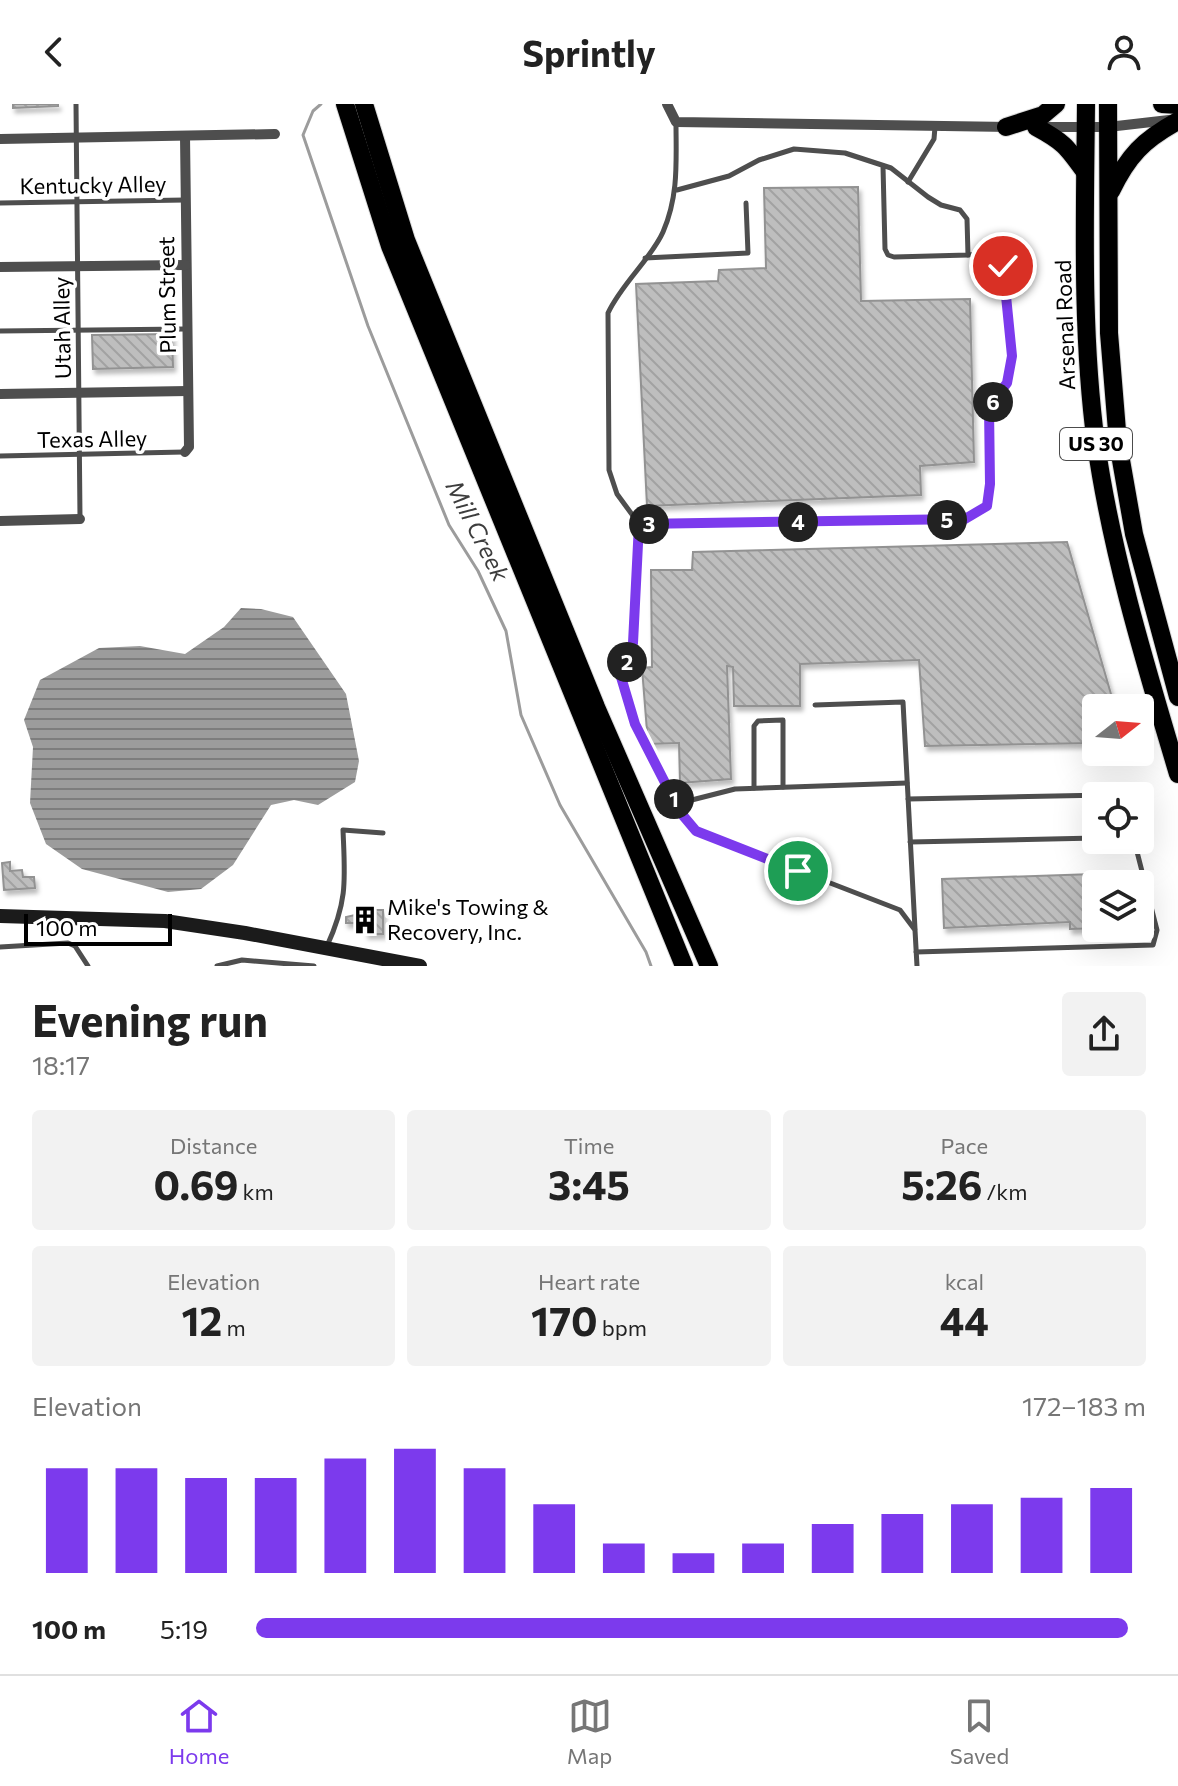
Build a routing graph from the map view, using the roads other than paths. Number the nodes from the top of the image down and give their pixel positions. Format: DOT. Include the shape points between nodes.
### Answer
graph roads {
  1 [pos="76,104"];
  2 [pos="346,104"];
  3 [pos="364,104"];
  4 [pos="667,104"];
  5 [pos="1056,104"];
  6 [pos="1086,104"];
  7 [pos="1108,104"];
  8 [pos="1162,104"];
  9 [pos="1178,105"];
  10 [pos="1178,120"];
  11 [pos="676,122"];
  12 [pos="935,126"];
  13 [pos="1006,127"];
  14 [pos="1036,127"];
  15 [pos="1086,127"];
  16 [pos="1108,127"];
  17 [pos="275,134"];
  18 [pos="185,136"];
  19 [pos="76,137"];
  20 [pos="0,139"];
  21 [pos="883,166"];
  22 [pos="1085,172"];
  23 [pos="908,182"];
  24 [pos="677,190"];
  25 [pos="1110,193"];
  26 [pos="186,200"];
  27 [pos="77,202"];
  28 [pos="0,203"];
  29 [pos="746,203"];
  30 [pos="968,255"];
  31 [pos="644,258"];
  32 [pos="186,265"];
  33 [pos="77,266"];
  34 [pos="0,267"];
  35 [pos="187,329"];
  36 [pos="78,330"];
  37 [pos="0,331"];
  38 [pos="188,391"];
  39 [pos="79,393"];
  40 [pos="0,394"];
  41 [pos="185,452"];
  42 [pos="79,455"];
  43 [pos="0,456"];
  44 [pos="80,519"];
  45 [pos="0,521"];
  46 [pos="639,524"];
  47 [pos="1178,697"];
  48 [pos="815,705"];
  49 [pos="1178,774"];
  50 [pos="907,783"];
  51 [pos="783,787"];
  52 [pos="754,788"];
  53 [pos="1082,795"];
  54 [pos="908,799"];
  55 [pos="676,804"];
  56 [pos="383,833"];
  57 [pos="1082,838"];
  58 [pos="910,842"];
  59 [pos="1138,854"];
  60 [pos="0,916"];
  61 [pos="915,930"];
  62 [pos="0,947"];
  63 [pos="326,947"];
  64 [pos="916,952"];
  65 [pos="388,963"];
  66 [pos="88,966"];
  67 [pos="217,966"];
  68 [pos="314,966"];
  69 [pos="420,966"];
  70 [pos="684,966"];
  71 [pos="709,966"];
  72 [pos="917,966"];
  1 -- 19 [label="lane, Utah Alley"];
  2 -- 70 [label="highway" via="390,246"];
  3 -- 71 [label="highway" via="406,240 596,707"];
  4 -- 11 [label="street"];
  5 -- 13 [label="highway" via="1043,115"];
  6 -- 15 [label="highway, Arsenal Road / US 30"];
  7 -- 16 [label="highway, Arsenal Road / US 30"];
  8 -- 9 [label="highway"];
  10 -- 16 [label="street"];
  10 -- 25 [label="highway" via="1133,153"];
  11 -- 12 [label="street"];
  11 -- 24 [label="lane"];
  12 -- 13 [label="street"];
  12 -- 23 [label="lane" via="934,139"];
  13 -- 14 [label="street"];
  14 -- 15 [label="street"];
  14 -- 22 [label="highway" via="1060,140"];
  15 -- 16 [label="street"];
  15 -- 22 [label="highway, Arsenal Road / US 30"];
  16 -- 25 [label="highway, Arsenal Road / US 30"];
  17 -- 18 [label="street"];
  18 -- 19 [label="street"];
  18 -- 26 [label="street, Plum Street"];
  19 -- 20 [label="street"];
  19 -- 27 [label="lane, Utah Alley"];
  21 -- 23 [label="lane"];
  21 -- 24 [label="lane" via="845,153 794,149"];
  21 -- 30 [label="lane" via="888,255"];
  22 -- 49 [label="highway, Arsenal Road / US 30" via="1086,337 1096,445 1129,605"];
  23 -- 30 [label="lane" via="941,205 960,210 967,219"];
  24 -- 31 [label="lane" via="662,234"];
  25 -- 47 [label="highway, Arsenal Road / US 30" via="1109,333 1118,443 1134,534"];
  26 -- 27 [label="lane, Kentucky Alley"];
  26 -- 32 [label="street, Plum Street"];
  27 -- 28 [label="lane, Kentucky Alley"];
  27 -- 33 [label="lane, Utah Alley"];
  29 -- 31 [label="lane" via="748,253"];
  30 -- 46 [label="lane" via="992,253 1003,266 1012,356 1007,383 989,407 987,506 965,519"];
  31 -- 46 [label="lane" via="608,313 609,470 617,494"];
  32 -- 33 [label="street"];
  32 -- 35 [label="street, Plum Street"];
  33 -- 34 [label="street"];
  33 -- 36 [label="lane, Utah Alley"];
  35 -- 36 [label="lane"];
  35 -- 38 [label="street, Plum Street"];
  36 -- 37 [label="lane"];
  36 -- 39 [label="lane, Utah Alley"];
  38 -- 39 [label="street"];
  38 -- 41 [label="street, Plum Street"];
  39 -- 40 [label="street"];
  39 -- 42 [label="lane, Utah Alley"];
  41 -- 42 [label="lane, Texas Alley"];
  42 -- 43 [label="lane, Texas Alley"];
  42 -- 44 [label="lane, Utah Alley"];
  44 -- 45 [label="street"];
  46 -- 55 [label="lane" via="633,643 621,677 635,724"];
  48 -- 50 [label="lane" via="903,702"];
  50 -- 51 [label="lane"];
  50 -- 54 [label="lane"];
  51 -- 52 [label="lane"];
  51 -- 52 [label="lane" via="783,720 771,720 754,726"];
  52 -- 55 [label="lane"];
  53 -- 54 [label="lane"];
  54 -- 58 [label="lane"];
  55 -- 61 [label="lane" via="696,831 900,910"];
  56 -- 63 [label="lane" via="343,830 345,894"];
  57 -- 58 [label="lane"];
  58 -- 61 [label="lane"];
  59 -- 64 [label="lane" via="1157,930 1153,945"];
  60 -- 63 [label="main road" via="165,921"];
  61 -- 64 [label="lane"];
  62 -- 66 [label="lane" via="68,943"];
  63 -- 65 [label="main road"];
  64 -- 72 [label="lane"];
  65 -- 69 [label="main road"];
  67 -- 68 [label="lane" via="242,960"];
}
